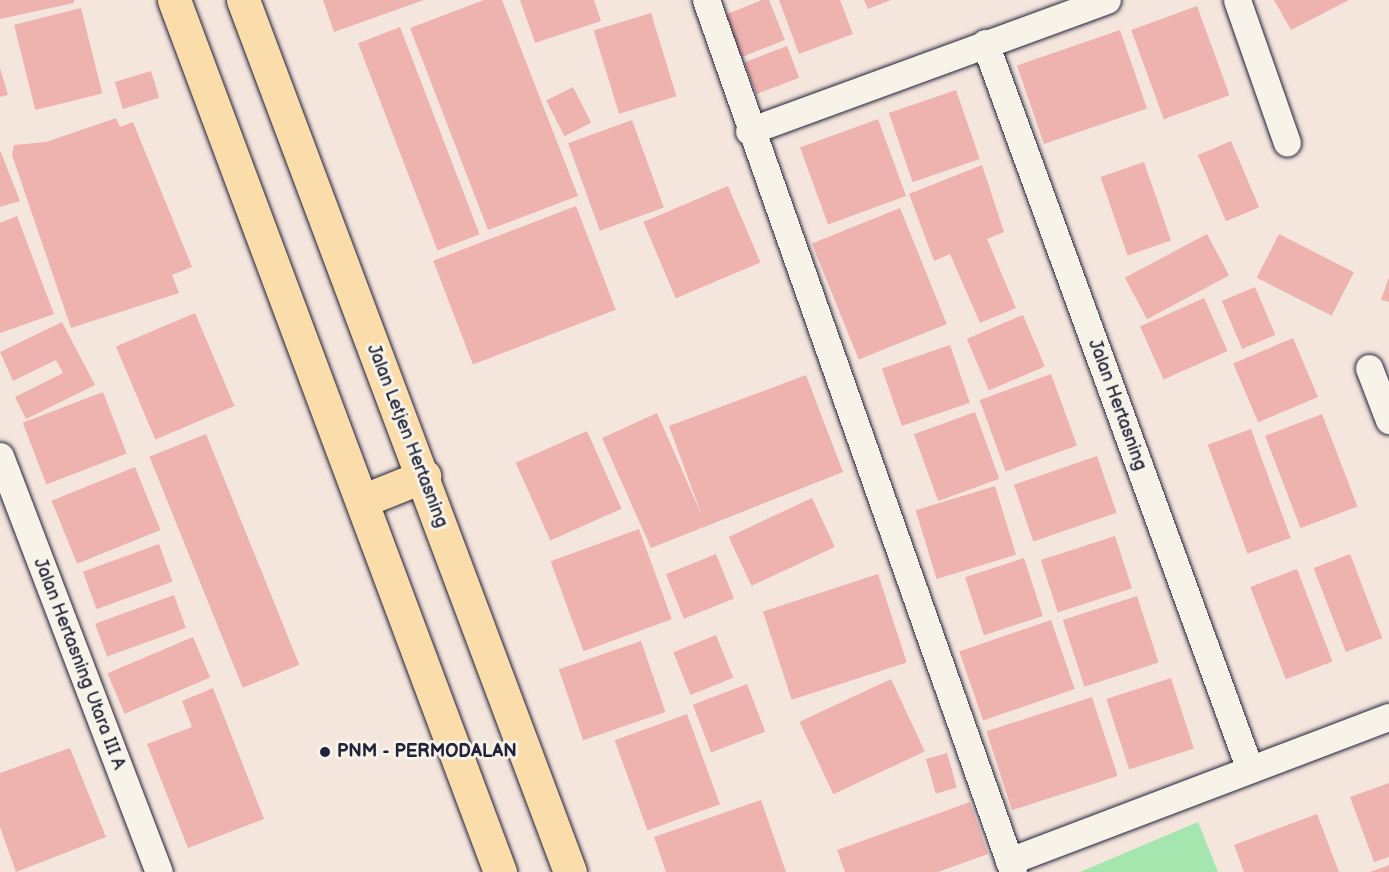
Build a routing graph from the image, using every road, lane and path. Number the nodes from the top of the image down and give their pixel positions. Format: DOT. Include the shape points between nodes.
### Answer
graph roads {
  1 [pos="174,0"];
  2 [pos="243,0"];
  3 [pos="706,0"];
  4 [pos="1107,0"];
  5 [pos="1237,0"];
  6 [pos="985,43"];
  7 [pos="749,132"];
  8 [pos="1287,143"];
  9 [pos="1369,368"];
  10 [pos="1389,420"];
  11 [pos="0,456"];
  12 [pos="424,476"];
  13 [pos="364,500"];
  14 [pos="1389,717"];
  15 [pos="1250,767"];
  16 [pos="1011,866"];
  17 [pos="159,872"];
  18 [pos="500,872"];
  19 [pos="570,872"];
  1 -- 13 [label="main road"];
  2 -- 12 [label="main road, Jalan Letjen Hertasning"];
  3 -- 7 [label="street"];
  4 -- 6 [label="street"];
  5 -- 8 [label="street"];
  6 -- 7 [label="street"];
  6 -- 15 [label="street, Jalan Hertasning"];
  7 -- 16 [label="street"];
  9 -- 10 [label="street"];
  11 -- 17 [label="street, Jalan Hertasning Utara III A"];
  12 -- 13 [label="main road"];
  12 -- 19 [label="main road, Jalan Letjen Hertasning"];
  13 -- 18 [label="main road"];
  14 -- 15 [label="street"];
  15 -- 16 [label="street"];
}
